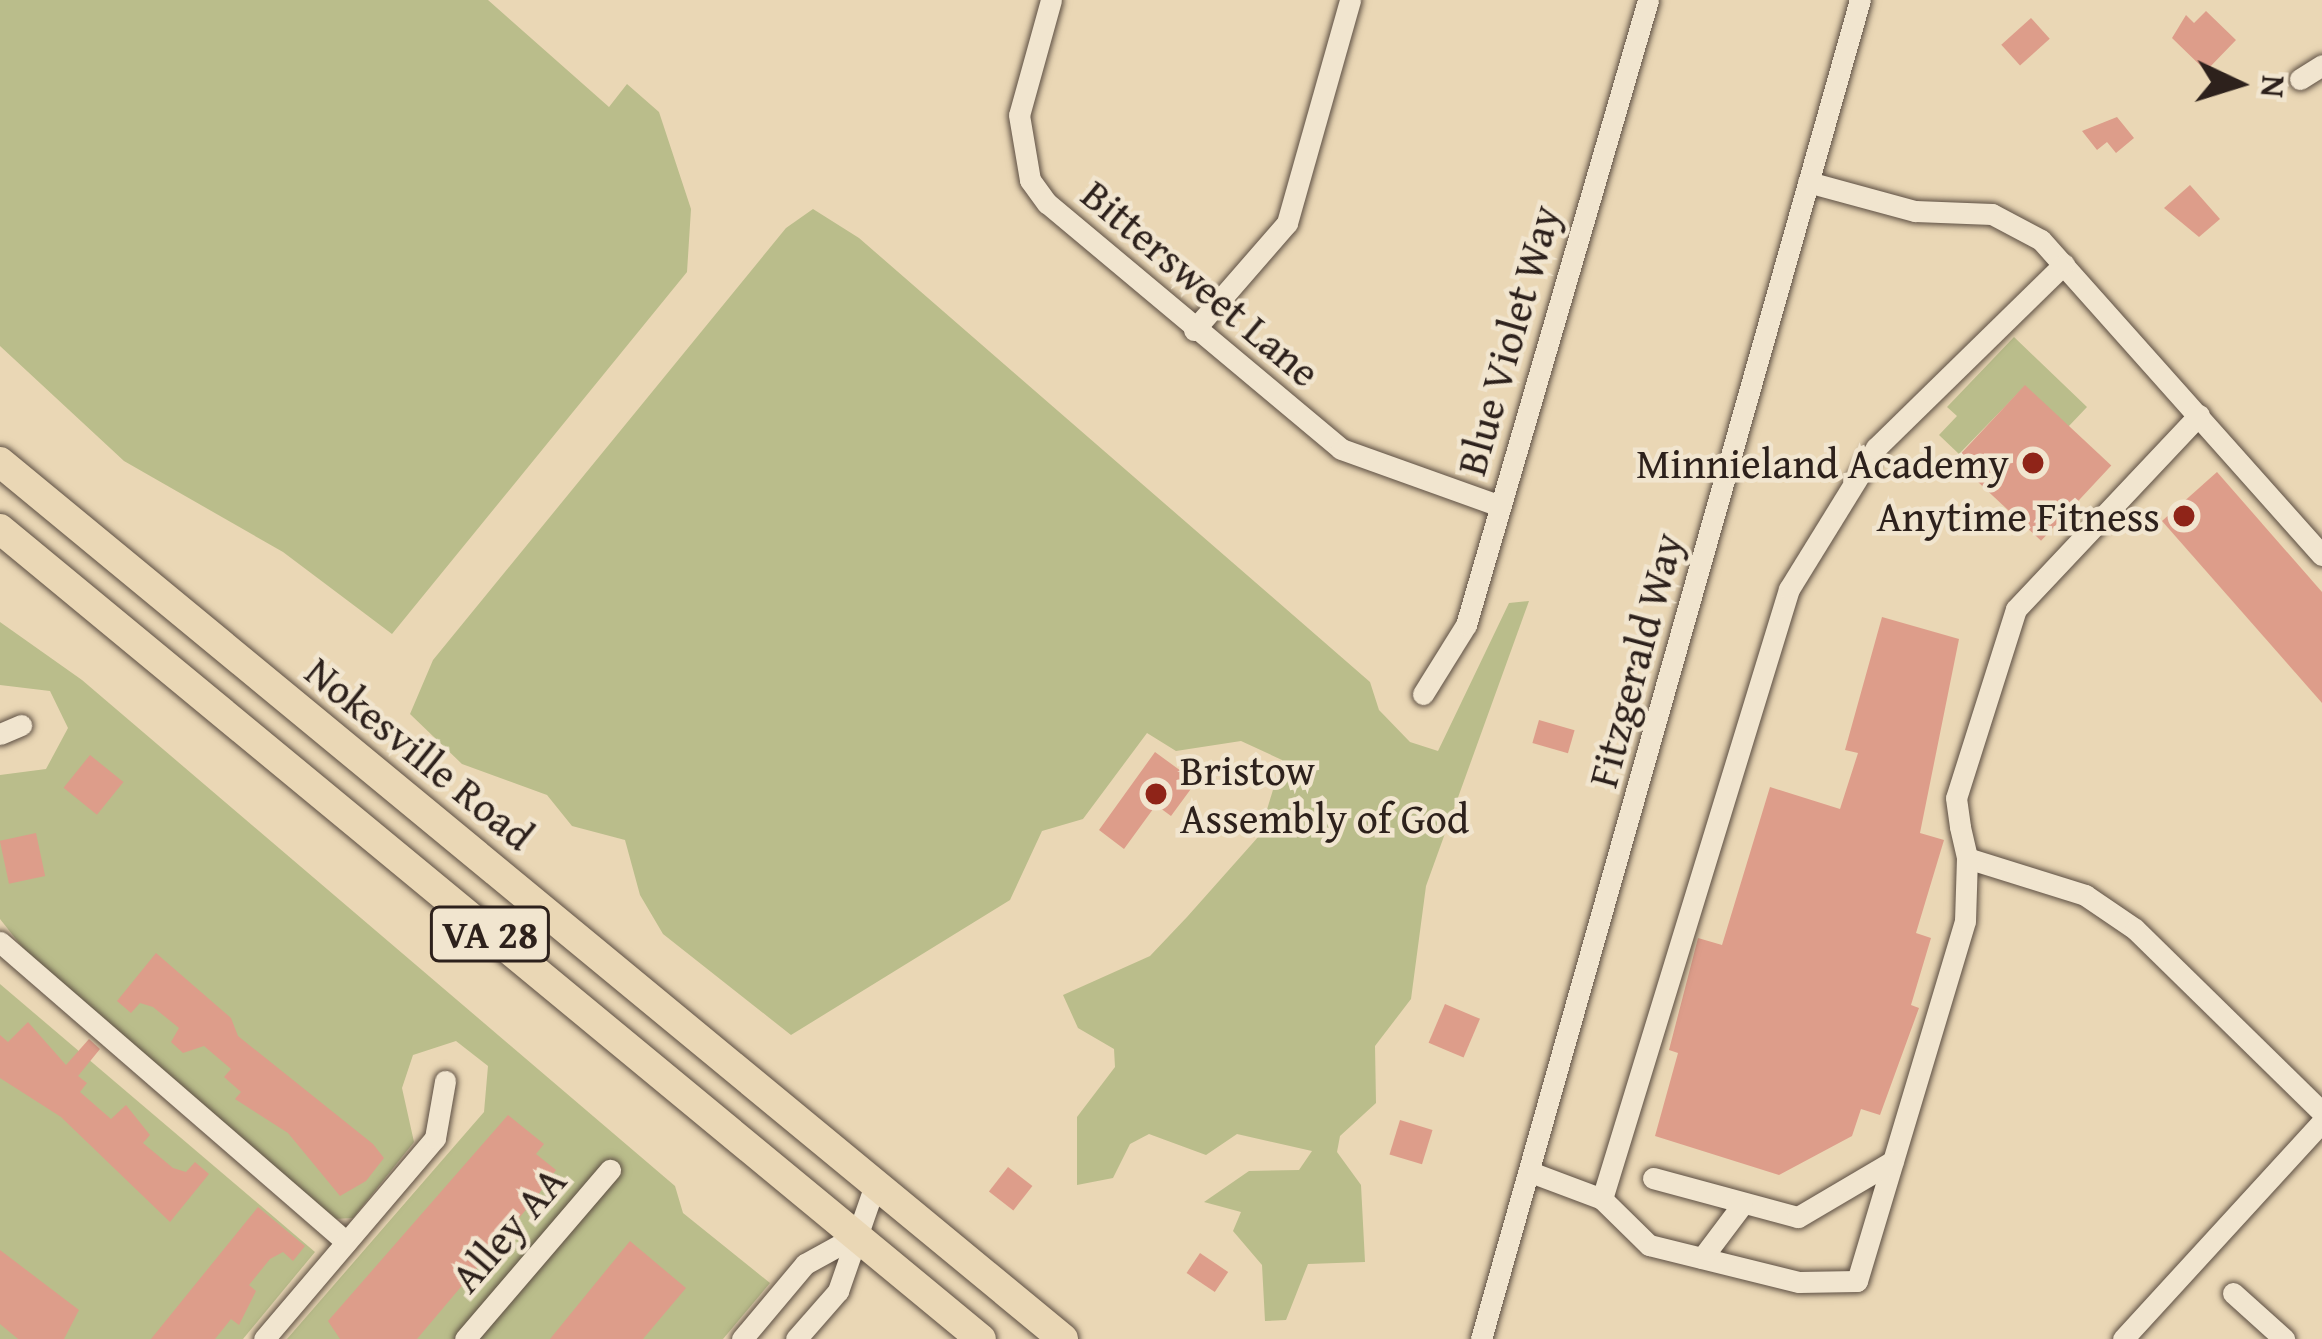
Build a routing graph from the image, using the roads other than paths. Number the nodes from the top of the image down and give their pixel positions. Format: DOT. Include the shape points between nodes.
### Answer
graph roads {
  1 [pos="1051,0"];
  2 [pos="1350,0"];
  3 [pos="1648,0"];
  4 [pos="1861,0"];
  5 [pos="2322,64"];
  6 [pos="2300,80"];
  7 [pos="1808,182"];
  8 [pos="2064,264"];
  9 [pos="1194,330"];
  10 [pos="2199,415"];
  11 [pos="0,462"];
  12 [pos="1500,506"];
  13 [pos="0,529"];
  14 [pos="2322,555"];
  15 [pos="1423,694"];
  16 [pos="1967,858"];
  17 [pos="0,942"];
  18 [pos="445,1081"];
  19 [pos="2322,1112"];
  20 [pos="2322,1122"];
  21 [pos="1893,1161"];
  22 [pos="610,1170"];
  23 [pos="1533,1173"];
  24 [pos="1653,1178"];
  25 [pos="875,1182"];
  26 [pos="1602,1199"];
  27 [pos="1742,1204"];
  28 [pos="856,1236"];
  29 [pos="346,1242"];
  30 [pos="1702,1258"];
  31 [pos="2233,1294"];
  32 [pos="264,1339"];
  33 [pos="465,1339"];
  34 [pos="742,1339"];
  35 [pos="796,1339"];
  36 [pos="981,1339"];
  37 [pos="1063,1339"];
  38 [pos="1481,1339"];
  39 [pos="2123,1339"];
  40 [pos="2284,1339"];
  1 -- 9 [label="street, Bittersweet Lane" via="1019,115 1030,180"];
  2 -- 9 [label="street" via="1287,223"];
  3 -- 12 [label="street, Blue Violet Way"];
  4 -- 7 [label="street, Fitzgerald Way"];
  5 -- 6 [label="street"];
  7 -- 8 [label="street" via="1915,211 1992,214"];
  7 -- 23 [label="street, Fitzgerald Way"];
  8 -- 10 [label="street"];
  8 -- 26 [label="street" via="1876,448 1789,589"];
  9 -- 12 [label="street, Bittersweet Lane" via="1341,449"];
  10 -- 14 [label="street"];
  10 -- 16 [label="street" via="2016,609 1956,798"];
  11 -- 25 [label="highway, Nokesville Road / VA 28"];
  12 -- 15 [label="street, Blue Violet Way" via="1466,625"];
  13 -- 28 [label="highway, VA 28"];
  16 -- 19 [label="street" via="2102,905"];
  16 -- 21 [label="street" via="1965,921"];
  17 -- 29 [label="street"];
  18 -- 29 [label="street" via="436,1138"];
  20 -- 39 [label="street"];
  21 -- 27 [label="street" via="1798,1217"];
  21 -- 30 [label="street" via="1857,1281 1799,1282"];
  22 -- 33 [label="street, Alley AA"];
  23 -- 26 [label="street"];
  23 -- 38 [label="street, Fitzgerald Way"];
  24 -- 27 [label="street"];
  25 -- 28 [label="street"];
  25 -- 37 [label="highway, Nokesville Road / VA 28"];
  26 -- 30 [label="street" via="1649,1245"];
  27 -- 30 [label="street"];
  28 -- 34 [label="street" via="805,1264"];
  28 -- 35 [label="street" via="838,1291"];
  28 -- 36 [label="highway, VA 28"];
  29 -- 32 [label="street"];
  31 -- 40 [label="street"];
}
